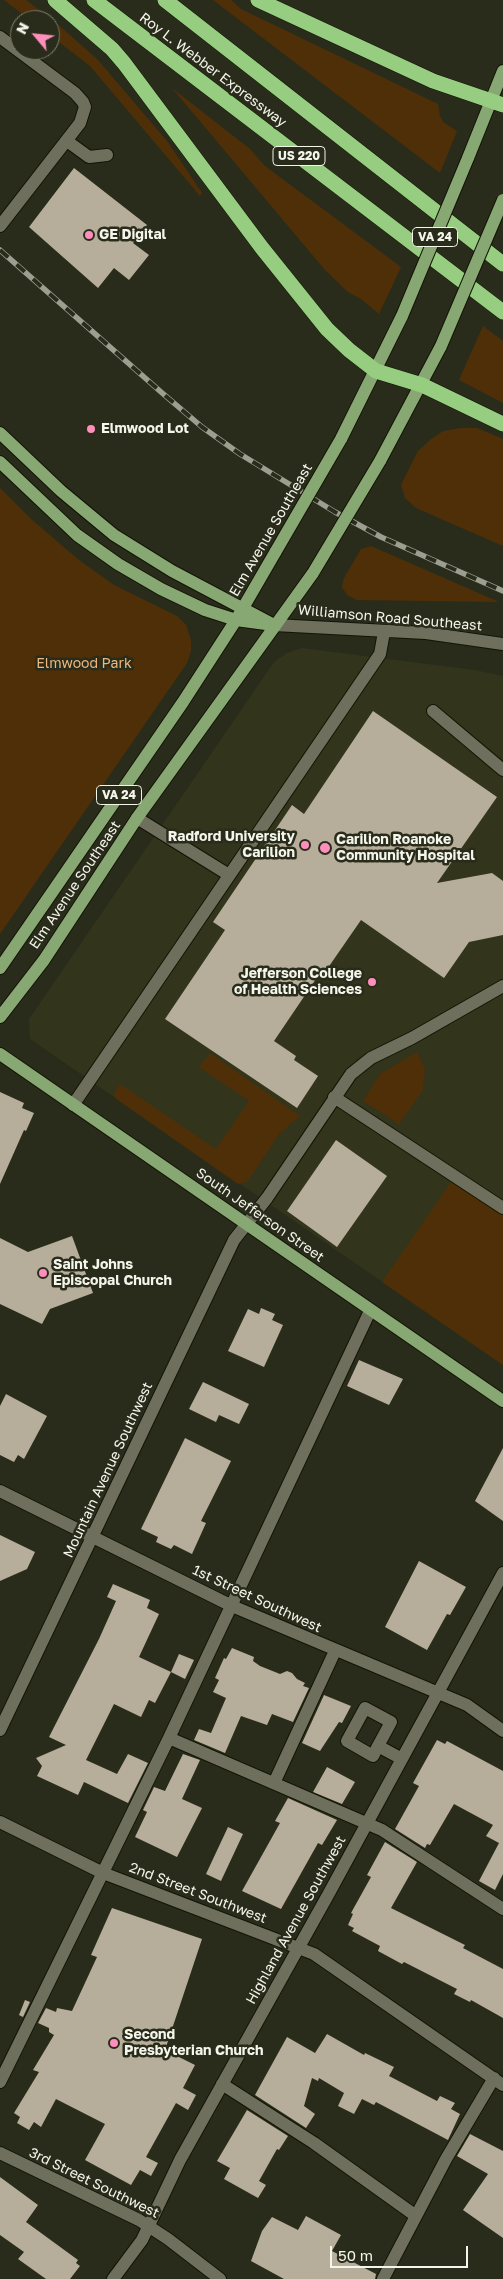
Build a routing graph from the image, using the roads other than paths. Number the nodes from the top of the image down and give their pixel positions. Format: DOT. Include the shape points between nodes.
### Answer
graph roads {
  1 [pos="55,0"];
  2 [pos="94,0"];
  3 [pos="165,0"];
  4 [pos="258,0"];
  5 [pos="0,37"];
  6 [pos="503,71"];
  7 [pos="497,103"];
  8 [pos="66,141"];
  9 [pos="107,155"];
  10 [pos="503,200"];
  11 [pos="0,226"];
  12 [pos="503,264"];
  13 [pos="503,312"];
  14 [pos="376,371"];
  15 [pos="422,386"];
  16 [pos="503,424"];
  17 [pos="0,433"];
  18 [pos="0,462"];
  19 [pos="242,608"];
  20 [pos="236,620"];
  21 [pos="274,625"];
  22 [pos="384,632"];
  23 [pos="503,644"];
  24 [pos="433,711"];
  25 [pos="503,770"];
  26 [pos="137,818"];
  27 [pos="229,875"];
  28 [pos="0,968"];
  29 [pos="503,986"];
  30 [pos="0,1017"];
  31 [pos="0,1054"];
  32 [pos="334,1097"];
  33 [pos="73,1105"];
  34 [pos="503,1208"];
  35 [pos="245,1223"];
  36 [pos="370,1311"];
  37 [pos="503,1401"];
  38 [pos="0,1491"];
  39 [pos="92,1537"];
  40 [pos="503,1573"];
  41 [pos="232,1606"];
  42 [pos="335,1651"];
  43 [pos="438,1693"];
  44 [pos="0,1730"];
  45 [pos="503,1731"];
  46 [pos="169,1738"];
  47 [pos="378,1746"];
  48 [pos="402,1759"];
  49 [pos="274,1783"];
  50 [pos="0,1822"];
  51 [pos="368,1822"];
  52 [pos="103,1873"];
  53 [pos="503,1908"];
  54 [pos="298,1947"];
  55 [pos="498,2081"];
  56 [pos="0,2082"];
  57 [pos="222,2084"];
  58 [pos="0,2154"];
  59 [pos="416,2216"];
  60 [pos="149,2226"];
  61 [pos="113,2279"];
  62 [pos="220,2279"];
  63 [pos="383,2279"];
  1 -- 14 [label="highway" via="112,49 233,212 321,322"];
  2 -- 13 [label="highway, Roy L. Webber Expressway / US 220"];
  3 -- 12 [label="highway, US 220"];
  4 -- 7 [label="highway" via="433,81"];
  5 -- 8 [label="street" via="84,102 80,123"];
  6 -- 7 [label="main road, Elm Avenue Southeast / VA 24"];
  7 -- 14 [label="main road, Elm Avenue Southeast / VA 24, bridge" via="468,158"];
  8 -- 9 [label="street" via="89,157"];
  8 -- 11 [label="street"];
  10 -- 15 [label="main road, Elm Avenue Southeast / VA 24, bridge"];
  14 -- 15 [label="highway"];
  14 -- 19 [label="main road, Elm Avenue Southeast / VA 24, bridge" via="341,439"];
  15 -- 16 [label="highway"];
  15 -- 21 [label="main road, Elm Avenue Southeast / VA 24, bridge" via="312,573"];
  17 -- 19 [label="main road, Williamson Road Southeast" via="60,491 114,535 172,571"];
  18 -- 20 [label="main road, Williamson Road Southeast" via="60,520 101,553 176,596"];
  19 -- 20 [label="main road, Elm Avenue Southeast / VA 24"];
  19 -- 21 [label="main road, Williamson Road Southeast"];
  20 -- 21 [label="main road, Williamson Road Southeast"];
  20 -- 28 [label="main road, Elm Avenue Southeast / VA 24"];
  21 -- 22 [label="street, Williamson Road Southeast"];
  21 -- 26 [label="main road, Elm Avenue Southeast / VA 24"];
  22 -- 23 [label="street, Williamson Road Southeast" via="457,636"];
  22 -- 27 [label="street" via="380,654"];
  24 -- 25 [label="street"];
  26 -- 27 [label="street"];
  26 -- 30 [label="main road, Elm Avenue Southeast / VA 24" via="44,960"];
  27 -- 33 [label="street"];
  29 -- 32 [label="street, Mountain Avenue Southwest" via="371,1058 351,1074"];
  31 -- 33 [label="main road, South Jefferson Street"];
  32 -- 34 [label="street"];
  32 -- 35 [label="street, Mountain Avenue Southwest" via="267,1198"];
  33 -- 35 [label="main road, South Jefferson Street"];
  35 -- 36 [label="main road, South Jefferson Street"];
  35 -- 39 [label="street, Mountain Avenue Southwest"];
  36 -- 37 [label="main road, South Jefferson Street"];
  36 -- 41 [label="street"];
  38 -- 39 [label="street, 1st Street Southwest"];
  39 -- 41 [label="street, 1st Street Southwest"];
  39 -- 44 [label="street, Mountain Avenue Southwest"];
  40 -- 43 [label="street, Highland Avenue Southwest"];
  41 -- 42 [label="street, 1st Street Southwest"];
  41 -- 46 [label="street"];
  42 -- 43 [label="street, 1st Street Southwest"];
  42 -- 49 [label="street"];
  43 -- 45 [label="street, 1st Street Southwest" via="467,1706"];
  43 -- 48 [label="street, Highland Avenue Southwest"];
  46 -- 49 [label="street"];
  46 -- 52 [label="street"];
  47 -- 48 [label="street"];
  48 -- 51 [label="street, Highland Avenue Southwest"];
  49 -- 51 [label="street"];
  50 -- 52 [label="street, 2nd Street Southwest"];
  51 -- 53 [label="street"];
  51 -- 54 [label="street, Highland Avenue Southwest"];
  52 -- 54 [label="street, 2nd Street Southwest"];
  52 -- 56 [label="street"];
  54 -- 55 [label="street, 2nd Street Southwest" via="314,1954"];
  54 -- 57 [label="street, Highland Avenue Southwest"];
  55 -- 59 [label="street" via="446,2159"];
  57 -- 59 [label="street" via="314,2143"];
  57 -- 60 [label="street, Highland Avenue Southwest" via="180,2160"];
  58 -- 60 [label="street, 3rd Street Southwest"];
  59 -- 63 [label="street"];
  60 -- 61 [label="street, Highland Avenue Southwest"];
  60 -- 62 [label="street, 3rd Street Southwest"];
}
